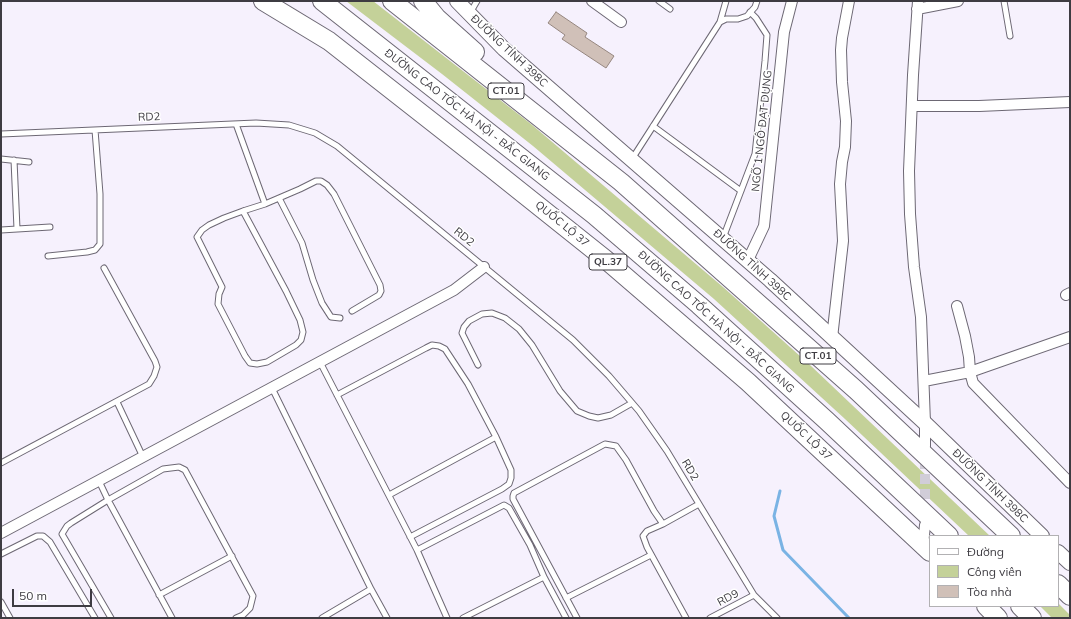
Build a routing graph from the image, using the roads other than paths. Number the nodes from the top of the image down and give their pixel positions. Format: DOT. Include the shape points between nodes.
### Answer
graph roads {
  1 [pos="263,1"];
  2 [pos="322,1"];
  3 [pos="392,1"];
  4 [pos="423,1"];
  5 [pos="457,1"];
  6 [pos="477,1"];
  7 [pos="592,1"];
  8 [pos="659,1"];
  9 [pos="726,1"];
  10 [pos="757,1"];
  11 [pos="792,1"];
  12 [pos="849,1"];
  13 [pos="958,1"];
  14 [pos="1004,1"];
  15 [pos="917,5"];
  16 [pos="670,9"];
  17 [pos="750,12"];
  18 [pos="470,14"];
  19 [pos="621,22"];
  20 [pos="720,22"];
  21 [pos="1010,36"];
  22 [pos="1070,102"];
  23 [pos="912,106"];
  24 [pos="236,124"];
  25 [pos="653,126"];
  26 [pos="95,130"];
  27 [pos="1,134"];
  28 [pos="1,159"];
  29 [pos="14,160"];
  30 [pos="632,160"];
  31 [pos="29,162"];
  32 [pos="621,182"];
  33 [pos="741,192"];
  34 [pos="279,198"];
  35 [pos="265,204"];
  36 [pos="244,211"];
  37 [pos="50,227"];
  38 [pos="17,229"];
  39 [pos="1,230"];
  40 [pos="723,239"];
  41 [pos="48,256"];
  42 [pos="748,260"];
  43 [pos="484,267"];
  44 [pos="104,268"];
  45 [pos="957,306"];
  46 [pos="352,311"];
  47 [pos="340,318"];
  48 [pos="1070,337"];
  49 [pos="832,338"];
  50 [pos="320,362"];
  51 [pos="478,365"];
  52 [pos="970,372"];
  53 [pos="924,381"];
  54 [pos="272,388"];
  55 [pos="337,395"];
  56 [pos="117,402"];
  57 [pos="632,403"];
  58 [pos="925,423"];
  59 [pos="496,437"];
  60 [pos="925,446"];
  61 [pos="143,457"];
  62 [pos="1,464"];
  63 [pos="99,481"];
  64 [pos="1070,484"];
  65 [pos="389,495"];
  66 [pos="108,500"];
  67 [pos="699,504"];
  68 [pos="663,524"];
  69 [pos="925,525"];
  70 [pos="2,530"];
  71 [pos="948,535"];
  72 [pos="1009,535"];
  73 [pos="1041,535"];
  74 [pos="410,537"];
  75 [pos="927,548"];
  76 [pos="417,550"];
  77 [pos="1059,553"];
  78 [pos="1,554"];
  79 [pos="651,555"];
  80 [pos="232,556"];
  81 [pos="1070,563"];
  82 [pos="544,577"];
  83 [pos="1059,585"];
  84 [pos="371,589"];
  85 [pos="159,595"];
  86 [pos="754,595"];
  87 [pos="1070,596"];
  88 [pos="566,598"];
  89 [pos="1,602"];
  90 [pos="987,607"];
  91 [pos="1021,607"];
  92 [pos="10,618"];
  93 [pos="94,618"];
  94 [pos="111,618"];
  95 [pos="172,618"];
  96 [pos="236,618"];
  97 [pos="322,618"];
  98 [pos="387,618"];
  99 [pos="447,618"];
  100 [pos="463,618"];
  101 [pos="566,618"];
  102 [pos="577,618"];
  103 [pos="686,618"];
  104 [pos="710,618"];
  105 [pos="778,618"];
  106 [pos="998,618"];
  107 [pos="1032,618"];
  1 -- 75 [label="highway, QUỐC LỘ 37 / QL.37" via="329,41 605,259 748,382"];
  2 -- 71 [label="highway, ĐƯỜNG CAO TỐC HÀ NỘI - BẮC GIANG" via="594,215 821,415"];
  3 -- 32 [label="highway, CT.01"];
  4 -- 32 [label="highway" via="437,18"];
  5 -- 18 [label="main road, ĐƯỜNG TỈNH 398C"];
  6 -- 18 [label="lane"];
  7 -- 19 [label="street"];
  8 -- 16 [label="lane"];
  9 -- 20 [label="lane"];
  10 -- 17 [label="lane"];
  11 -- 42 [label="street, NGÕ 1 NGÔ ĐẠT DỤNG" via="784,32 764,226"];
  12 -- 49 [label="street" via="841,50 846,121 840,184 843,241"];
  13 -- 15 [label="street"];
  14 -- 21 [label="lane"];
  15 -- 23 [label="street"];
  17 -- 20 [label="lane" via="738,19"];
  17 -- 33 [label="lane" via="767,35 754,154"];
  18 -- 30 [label="main road, ĐƯỜNG TỈNH 398C" via="504,49"];
  20 -- 25 [label="lane"];
  22 -- 23 [label="street"];
  23 -- 53 [label="street" via="910,214 921,317"];
  24 -- 26 [label="lane, RD2"];
  24 -- 35 [label="lane"];
  24 -- 43 [label="lane, RD2" via="289,126 315,133 337,146"];
  25 -- 30 [label="lane"];
  25 -- 33 [label="lane"];
  26 -- 27 [label="lane, RD2"];
  26 -- 41 [label="lane" via="100,194 100,244 95,250 87,252"];
  28 -- 29 [label="lane"];
  29 -- 31 [label="lane"];
  29 -- 38 [label="lane"];
  30 -- 40 [label="main road, ĐƯỜNG TỈNH 398C"];
  32 -- 72 [label="highway, CT.01" via="856,390"];
  33 -- 40 [label="lane"];
  34 -- 35 [label="lane"];
  34 -- 46 [label="lane" via="316,181 328,185 334,194 381,291 379,295"];
  34 -- 47 [label="lane" via="302,242 322,303 331,317"];
  35 -- 36 [label="lane"];
  36 -- 36 [label="lane" via="286,291 303,332 296,346 267,362 257,364 250,363 245,356 218,304 222,287 197,237 209,225"];
  37 -- 38 [label="lane"];
  38 -- 39 [label="lane"];
  40 -- 42 [label="main road, ĐƯỜNG TỈNH 398C"];
  42 -- 49 [label="main road, ĐƯỜNG TỈNH 398C"];
  43 -- 50 [label="street" via="454,290"];
  43 -- 57 [label="lane, RD2" via="573,340"];
  44 -- 56 [label="lane" via="156,367 149,384"];
  45 -- 52 [label="street"];
  48 -- 52 [label="street"];
  49 -- 58 [label="main road, ĐƯỜNG TỈNH 398C"];
  50 -- 54 [label="street"];
  50 -- 55 [label="lane"];
  51 -- 57 [label="lane" via="462,333 469,321 482,314 492,313 505,318 519,330 532,345 560,391 577,411 598,418 611,415"];
  52 -- 53 [label="street"];
  52 -- 64 [label="street" via="973,384 980,393"];
  53 -- 58 [label="street"];
  54 -- 61 [label="street"];
  54 -- 84 [label="lane"];
  55 -- 59 [label="lane" via="432,345 438,346 445,349 468,384"];
  55 -- 65 [label="lane"];
  56 -- 61 [label="lane"];
  56 -- 62 [label="lane"];
  57 -- 67 [label="lane, RD2"];
  58 -- 60 [label="street"];
  58 -- 73 [label="main road, ĐƯỜNG TỈNH 398C"];
  59 -- 65 [label="lane"];
  59 -- 74 [label="lane" via="511,470 509,484"];
  61 -- 63 [label="street"];
  63 -- 66 [label="lane"];
  63 -- 70 [label="street"];
  65 -- 74 [label="lane"];
  66 -- 80 [label="lane" via="163,469 179,467 185,470"];
  66 -- 85 [label="lane"];
  66 -- 94 [label="lane" via="71,523 62,534"];
  67 -- 68 [label="lane"];
  67 -- 86 [label="lane, RD2"];
  68 -- 79 [label="lane" via="647,531 643,536"];
  68 -- 88 [label="lane" via="616,446 605,444 516,491 513,498"];
  69 -- 75 [label="street"];
  74 -- 76 [label="lane"];
  76 -- 82 [label="lane" via="504,505 510,508 516,517"];
  76 -- 99 [label="lane"];
  77 -- 81 [label="main road"];
  78 -- 93 [label="lane" via="37,536 43,536 50,542"];
  79 -- 88 [label="lane"];
  79 -- 103 [label="lane"];
  80 -- 85 [label="lane"];
  80 -- 96 [label="lane" via="253,596 250,608"];
  82 -- 100 [label="lane"];
  82 -- 101 [label="lane"];
  83 -- 87 [label="highway"];
  84 -- 97 [label="lane"];
  84 -- 98 [label="lane"];
  85 -- 95 [label="lane"];
  86 -- 104 [label="lane, RD9"];
  86 -- 105 [label="lane, RD2"];
  88 -- 102 [label="lane"];
  89 -- 92 [label="lane"];
  90 -- 106 [label="highway"];
  91 -- 107 [label="highway"];
}
